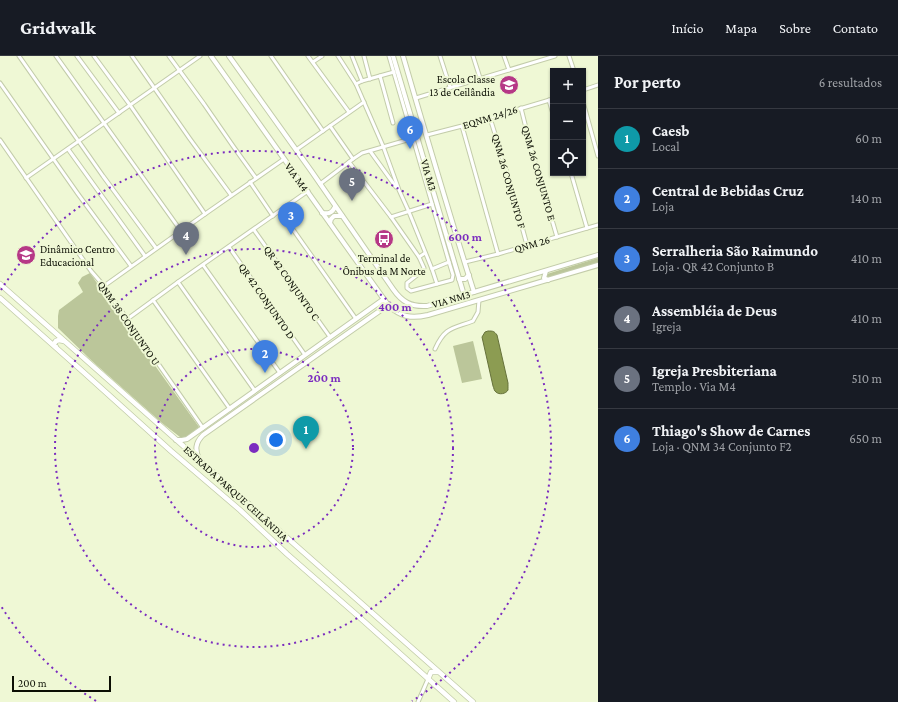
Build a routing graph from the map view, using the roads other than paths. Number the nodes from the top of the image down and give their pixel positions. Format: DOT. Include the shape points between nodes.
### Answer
graph roads {
  1 [pos="19,56"];
  2 [pos="56,56"];
  3 [pos="77,56"];
  4 [pos="94,56"];
  5 [pos="132,56"];
  6 [pos="169,56"];
  7 [pos="200,56"];
  8 [pos="228,56"];
  9 [pos="271,56"];
  10 [pos="308,56"];
  11 [pos="322,56"];
  12 [pos="338,56"];
  13 [pos="352,56"];
  14 [pos="364,56"];
  15 [pos="389,56"];
  16 [pos="393,56"];
  17 [pos="403,56"];
  18 [pos="440,56"];
  19 [pos="473,56"];
  20 [pos="504,56"];
  21 [pos="537,56"];
  22 [pos="555,56"];
  23 [pos="569,56"];
  24 [pos="213,57"];
  25 [pos="539,61"];
  26 [pos="313,62"];
  27 [pos="396,65"];
  28 [pos="573,68"];
  29 [pos="179,70"];
  30 [pos="509,70"];
  31 [pos="394,72"];
  32 [pos="380,76"];
  33 [pos="370,78"];
  34 [pos="480,78"];
  35 [pos="362,81"];
  36 [pos="0,83"];
  37 [pos="356,84"];
  38 [pos="598,85"];
  39 [pos="450,87"];
  40 [pos="154,88"];
  41 [pos="586,89"];
  42 [pos="413,90"];
  43 [pos="416,98"];
  44 [pos="550,100"];
  45 [pos="364,102"];
  46 [pos="584,104"];
  47 [pos="130,105"];
  48 [pos="521,108"];
  49 [pos="349,112"];
  50 [pos="119,113"];
  51 [pos="490,118"];
  52 [pos="393,123"];
  53 [pos="104,124"];
  54 [pos="330,126"];
  55 [pos="462,126"];
  56 [pos="323,131"];
  57 [pos="427,135"];
  58 [pos="415,137"];
  59 [pos="0,140"];
  60 [pos="79,141"];
  61 [pos="383,146"];
  62 [pos="68,149"];
  63 [pos="296,150"];
  64 [pos="370,151"];
  65 [pos="598,156"];
  66 [pos="54,159"];
  67 [pos="284,159"];
  68 [pos="353,159"];
  69 [pos="349,162"];
  70 [pos="435,167"];
  71 [pos="427,170"];
  72 [pos="571,176"];
  73 [pos="26,178"];
  74 [pos="256,178"];
  75 [pos="250,182"];
  76 [pos="320,185"];
  77 [pos="399,190"];
  78 [pos="308,192"];
  79 [pos="231,195"];
  80 [pos="432,204"];
  81 [pos="335,207"];
  82 [pos="280,211"];
  83 [pos="409,212"];
  84 [pos="322,213"];
  85 [pos="205,214"];
  86 [pos="273,216"];
  87 [pos="342,216"];
  88 [pos="391,217"];
  89 [pos="330,224"];
  90 [pos="598,225"];
  91 [pos="587,228"];
  92 [pos="254,230"];
  93 [pos="181,231"];
  94 [pos="557,237"];
  95 [pos="527,245"];
  96 [pos="229,247"];
  97 [pos="156,248"];
  98 [pos="426,253"];
  99 [pos="498,254"];
  100 [pos="598,255"];
  101 [pos="145,256"];
  102 [pos="419,256"];
  103 [pos="449,262"];
  104 [pos="465,262"];
  105 [pos="203,265"];
  106 [pos="598,265"];
  107 [pos="131,266"];
  108 [pos="432,269"];
  109 [pos="546,271"];
  110 [pos="534,274"];
  111 [pos="469,275"];
  112 [pos="459,278"];
  113 [pos="548,280"];
  114 [pos="178,282"];
  115 [pos="536,283"];
  116 [pos="0,284"];
  117 [pos="437,284"];
  118 [pos="104,286"];
  119 [pos="474,292"];
  120 [pos="464,295"];
  121 [pos="0,298"];
  122 [pos="384,299"];
  123 [pos="450,299"];
  124 [pos="153,300"];
  125 [pos="479,300"];
  126 [pos="439,302"];
  127 [pos="388,305"];
  128 [pos="454,308"];
  129 [pos="368,310"];
  130 [pos="439,312"];
  131 [pos="372,317"];
  132 [pos="356,319"];
  133 [pos="126,320"];
  134 [pos="330,337"];
  135 [pos="64,341"];
  136 [pos="56,348"];
  137 [pos="435,349"];
  138 [pos="305,355"];
  139 [pos="280,373"];
  140 [pos="254,391"];
  141 [pos="230,409"];
  142 [pos="203,428"];
  143 [pos="199,431"];
  144 [pos="203,435"];
  145 [pos="176,440"];
  146 [pos="199,459"];
  147 [pos="269,522"];
  148 [pos="262,530"];
  149 [pos="438,672"];
  150 [pos="428,679"];
  151 [pos="418,702"];
  152 [pos="454,702"];
  153 [pos="473,702"];
  1 -- 60 [label="street"];
  2 -- 53 [label="street"];
  3 -- 50 [label="street"];
  4 -- 47 [label="street"];
  5 -- 40 [label="street"];
  6 -- 29 [label="street"];
  7 -- 29 [label="street"];
  8 -- 63 [label="main road, VIA M4"];
  9 -- 56 [label="street"];
  10 -- 26 [label="street"];
  11 -- 26 [label="street"];
  12 -- 37 [label="street"];
  13 -- 35 [label="street"];
  14 -- 33 [label="street"];
  15 -- 31 [label="street"];
  16 -- 27 [label="main road, VIA M3"];
  17 -- 42 [label="main road"];
  18 -- 39 [label="street"];
  19 -- 34 [label="street"];
  20 -- 30 [label="street"];
  21 -- 25 [label="street"];
  22 -- 25 [label="street"];
  23 -- 28 [label="street"];
  24 -- 67 [label="main road, VIA M4"];
  25 -- 30 [label="street"];
  26 -- 49 [label="street"];
  27 -- 42 [label="main road" via="398,61 402,62"];
  27 -- 58 [label="main road, VIA M3"];
  29 -- 40 [label="street"];
  29 -- 74 [label="street"];
  30 -- 34 [label="street"];
  31 -- 32 [label="street"];
  31 -- 58 [label="street"];
  32 -- 33 [label="street"];
  32 -- 52 [label="street"];
  33 -- 35 [label="street"];
  34 -- 39 [label="street"];
  35 -- 37 [label="street"];
  36 -- 66 [label="street"];
  37 -- 45 [label="street"];
  38 -- 41 [label="street"];
  39 -- 43 [label="street"];
  40 -- 47 [label="street"];
  40 -- 79 [label="street"];
  42 -- 43 [label="main road"];
  43 -- 57 [label="main road"];
  44 -- 48 [label="street, EQNM 24/26"];
  45 -- 49 [label="street"];
  45 -- 61 [label="street"];
  46 -- 65 [label="street"];
  47 -- 50 [label="street"];
  47 -- 85 [label="street"];
  48 -- 51 [label="street, EQNM 24/26"];
  48 -- 94 [label="street, QNM 26 CONJUNTO E"];
  49 -- 54 [label="street"];
  50 -- 53 [label="street"];
  51 -- 55 [label="street, EQNM 24/26"];
  51 -- 95 [label="street, QNM 26 CONJUNTO F"];
  53 -- 60 [label="street"];
  53 -- 93 [label="street"];
  54 -- 56 [label="street"];
  54 -- 68 [label="street"];
  55 -- 57 [label="street, EQNM 24/26"];
  55 -- 99 [label="street"];
  56 -- 63 [label="street"];
  57 -- 70 [label="main road"];
  58 -- 61 [label="street"];
  58 -- 71 [label="main road, VIA M3"];
  58 -- 80 [label="street"];
  59 -- 73 [label="street, QNM 38 CONJUNTO U"];
  60 -- 62 [label="street"];
  60 -- 97 [label="street"];
  61 -- 64 [label="street"];
  61 -- 77 [label="street"];
  62 -- 66 [label="street"];
  62 -- 101 [label="street"];
  63 -- 76 [label="main road, VIA M4"];
  64 -- 68 [label="street"];
  64 -- 77 [label="street"];
  66 -- 73 [label="street"];
  66 -- 107 [label="street"];
  67 -- 74 [label="street"];
  67 -- 78 [label="main road, VIA M4"];
  68 -- 69 [label="street"];
  69 -- 76 [label="street"];
  69 -- 88 [label="street"];
  70 -- 71 [label="main road" via="432,172"];
  70 -- 104 [label="main road"];
  71 -- 112 [label="main road, VIA M3"];
  72 -- 91 [label="street"];
  73 -- 118 [label="street, QNM 38 CONJUNTO U"];
  74 -- 75 [label="street"];
  75 -- 79 [label="street"];
  75 -- 86 [label="street"];
  76 -- 81 [label="main road, VIA M4"];
  77 -- 83 [label="street"];
  78 -- 82 [label="street"];
  78 -- 84 [label="main road, VIA M4"];
  79 -- 85 [label="street"];
  80 -- 83 [label="street"];
  80 -- 103 [label="street"];
  81 -- 84 [label="main road" via="328,214"];
  81 -- 87 [label="main road, VIA M4"];
  82 -- 86 [label="street"];
  82 -- 132 [label="street"];
  83 -- 88 [label="street"];
  83 -- 98 [label="street"];
  84 -- 89 [label="main road, VIA M4"];
  85 -- 93 [label="street"];
  86 -- 92 [label="street"];
  87 -- 89 [label="main road" via="334,216 330,219"];
  87 -- 126 [label="main road, VIA NM3" via="402,300 422,306"];
  88 -- 102 [label="street"];
  89 -- 122 [label="main road, VIA M4"];
  90 -- 91 [label="street, QNM 26"];
  91 -- 94 [label="street, QNM 26"];
  92 -- 96 [label="street"];
  92 -- 134 [label="street, QR 42 CONJUNTO C"];
  93 -- 97 [label="street"];
  94 -- 95 [label="street, QNM 26"];
  95 -- 99 [label="street, QNM 26"];
  96 -- 105 [label="street"];
  96 -- 138 [label="street, QR 42 CONJUNTO D"];
  97 -- 101 [label="street"];
  98 -- 102 [label="street"];
  98 -- 108 [label="street"];
  99 -- 104 [label="street, QNM 26"];
  100 -- 109 [label="main road, VIA NM3"];
  101 -- 107 [label="street"];
  102 -- 117 [label="street" via="423,269 408,281 407,288 414,291"];
  103 -- 108 [label="street"];
  103 -- 117 [label="street" via="452,280"];
  104 -- 111 [label="main road"];
  105 -- 114 [label="street"];
  105 -- 139 [label="street"];
  106 -- 113 [label="main road, VIA NM3"];
  107 -- 118 [label="street"];
  108 -- 117 [label="street"];
  109 -- 110 [label="main road, VIA NM3"];
  109 -- 113 [label="main road" via="544,278"];
  110 -- 115 [label="main road" via="538,280"];
  110 -- 119 [label="main road, VIA NM3"];
  111 -- 112 [label="main road" via="465,279"];
  111 -- 119 [label="main road"];
  112 -- 120 [label="main road, VIA M3"];
  113 -- 115 [label="main road, VIA NM3"];
  114 -- 124 [label="street"];
  114 -- 140 [label="street"];
  115 -- 125 [label="main road, VIA NM3"];
  116 -- 135 [label="highway, ESTRADA PARQUE CEILÂNDIA"];
  118 -- 133 [label="street, QNM 38 CONJUNTO U"];
  119 -- 120 [label="main road, VIA NM3"];
  120 -- 123 [label="main road, VIA NM3"];
  121 -- 136 [label="highway, ESTRADA PARQUE CEILÂNDIA"];
  122 -- 127 [label="main road, VIA NM3"];
  122 -- 129 [label="main road"];
  123 -- 126 [label="main road, VIA NM3"];
  123 -- 128 [label="main road" via="451,307"];
  124 -- 133 [label="street"];
  124 -- 141 [label="street"];
  125 -- 128 [label="main road, VIA NM3"];
  125 -- 137 [label="street" via="478,312 473,321 447,331"];
  126 -- 130 [label="main road" via="442,306"];
  127 -- 130 [label="main road, VIA NM3" via="404,316 421,317"];
  127 -- 131 [label="main road"];
  128 -- 130 [label="main road, VIA NM3"];
  129 -- 131 [label="main road"];
  129 -- 132 [label="main road"];
  131 -- 144 [label="main road"];
  132 -- 134 [label="main road"];
  133 -- 142 [label="street, QNM 38 CONJUNTO U"];
  134 -- 138 [label="main road"];
  135 -- 136 [label="highway" via="56,341"];
  135 -- 145 [label="highway, ESTRADA PARQUE CEILÂNDIA"];
  136 -- 148 [label="highway, ESTRADA PARQUE CEILÂNDIA"];
  138 -- 139 [label="main road"];
  139 -- 140 [label="main road"];
  140 -- 141 [label="main road"];
  141 -- 142 [label="main road"];
  142 -- 143 [label="main road"];
  143 -- 144 [label="main road" via="199,434"];
  143 -- 145 [label="main road" via="185,440"];
  144 -- 146 [label="main road" via="197,444"];
  145 -- 146 [label="highway, ESTRADA PARQUE CEILÂNDIA"];
  146 -- 147 [label="highway, ESTRADA PARQUE CEILÂNDIA"];
  147 -- 148 [label="highway" via="269,529"];
  147 -- 149 [label="highway, ESTRADA PARQUE CEILÂNDIA"];
  148 -- 150 [label="highway, ESTRADA PARQUE CEILÂNDIA"];
  149 -- 150 [label="highway" via="431,672"];
  149 -- 153 [label="highway, ESTRADA PARQUE CEILÂNDIA"];
  150 -- 151 [label="street"];
  150 -- 152 [label="highway, ESTRADA PARQUE CEILÂNDIA"];
}
